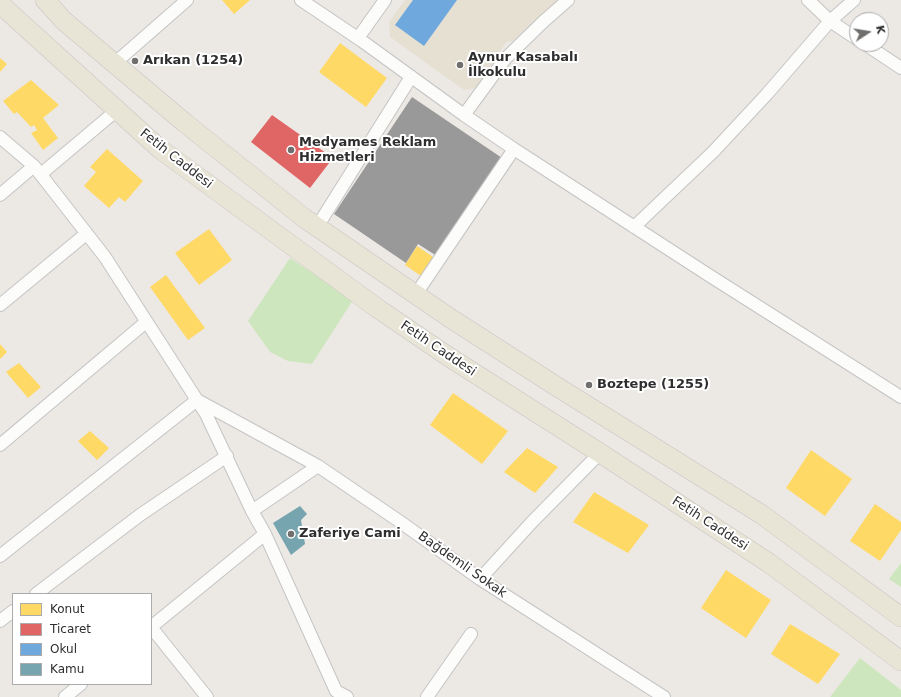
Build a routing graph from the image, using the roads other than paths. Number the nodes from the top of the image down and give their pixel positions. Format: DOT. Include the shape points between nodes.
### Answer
graph roads {
  1 [pos="45,0"];
  2 [pos="187,0"];
  3 [pos="301,0"];
  4 [pos="385,0"];
  5 [pos="568,0"];
  6 [pos="808,0"];
  7 [pos="854,0"];
  8 [pos="0,4"];
  9 [pos="0,20"];
  10 [pos="830,22"];
  11 [pos="849,34"];
  12 [pos="358,38"];
  13 [pos="51,50"];
  14 [pos="877,52"];
  15 [pos="115,63"];
  16 [pos="901,68"];
  17 [pos="411,76"];
  18 [pos="117,110"];
  19 [pos="464,115"];
  20 [pos="0,137"];
  21 [pos="514,149"];
  22 [pos="37,170"];
  23 [pos="0,195"];
  24 [pos="317,227"];
  25 [pos="634,227"];
  26 [pos="86,234"];
  27 [pos="416,294"];
  28 [pos="0,305"];
  29 [pos="146,322"];
  30 [pos="901,397"];
  31 [pos="197,400"];
  32 [pos="0,445"];
  33 [pos="600,453"];
  34 [pos="227,456"];
  35 [pos="318,466"];
  36 [pos="252,511"];
  37 [pos="265,534"];
  38 [pos="0,556"];
  39 [pos="480,579"];
  40 [pos="37,593"];
  41 [pos="12,612"];
  42 [pos="901,617"];
  43 [pos="0,621"];
  44 [pos="152,626"];
  45 [pos="152,628"];
  46 [pos="471,634"];
  47 [pos="901,660"];
  48 [pos="80,685"];
  49 [pos="65,697"];
  50 [pos="207,697"];
  51 [pos="348,697"];
  52 [pos="428,697"];
  53 [pos="664,697"];
  1 -- 15 [label="main road" via="64,21"];
  2 -- 15 [label="street"];
  3 -- 12 [label="street"];
  4 -- 12 [label="street"];
  5 -- 19 [label="street" via="505,58"];
  6 -- 10 [label="street"];
  7 -- 10 [label="street"];
  8 -- 13 [label="main road, Fetih Caddesi"];
  9 -- 13 [label="main road" via="20,35"];
  10 -- 11 [label="street"];
  10 -- 25 [label="street" via="713,152"];
  12 -- 17 [label="street"];
  13 -- 18 [label="main road, Fetih Caddesi"];
  14 -- 16 [label="street"];
  15 -- 24 [label="main road" via="185,123"];
  17 -- 19 [label="street"];
  17 -- 24 [label="street"];
  18 -- 22 [label="street"];
  18 -- 33 [label="main road, Fetih Caddesi" via="160,149 377,308"];
  19 -- 21 [label="street"];
  20 -- 22 [label="street"];
  21 -- 25 [label="street"];
  21 -- 27 [label="street"];
  22 -- 23 [label="street"];
  22 -- 26 [label="street"];
  24 -- 27 [label="main road"];
  25 -- 30 [label="street"];
  26 -- 28 [label="street"];
  26 -- 29 [label="street" via="105,258"];
  27 -- 42 [label="main road" via="559,388 761,514"];
  29 -- 31 [label="street"];
  29 -- 32 [label="street"];
  31 -- 34 [label="street"];
  31 -- 35 [label="street, Bağdemli Sokak"];
  31 -- 38 [label="street"];
  33 -- 39 [label="street"];
  33 -- 47 [label="main road, Fetih Caddesi" via="769,563"];
  34 -- 36 [label="street"];
  34 -- 40 [label="street" via="140,515"];
  35 -- 36 [label="street"];
  35 -- 39 [label="street, Bağdemli Sokak"];
  36 -- 37 [label="street"];
  37 -- 44 [label="street"];
  37 -- 51 [label="street" via="336,691"];
  39 -- 53 [label="street, Bağdemli Sokak"];
  41 -- 43 [label="street"];
  45 -- 50 [label="street"];
  46 -- 52 [label="street"];
  48 -- 49 [label="street"];
}
